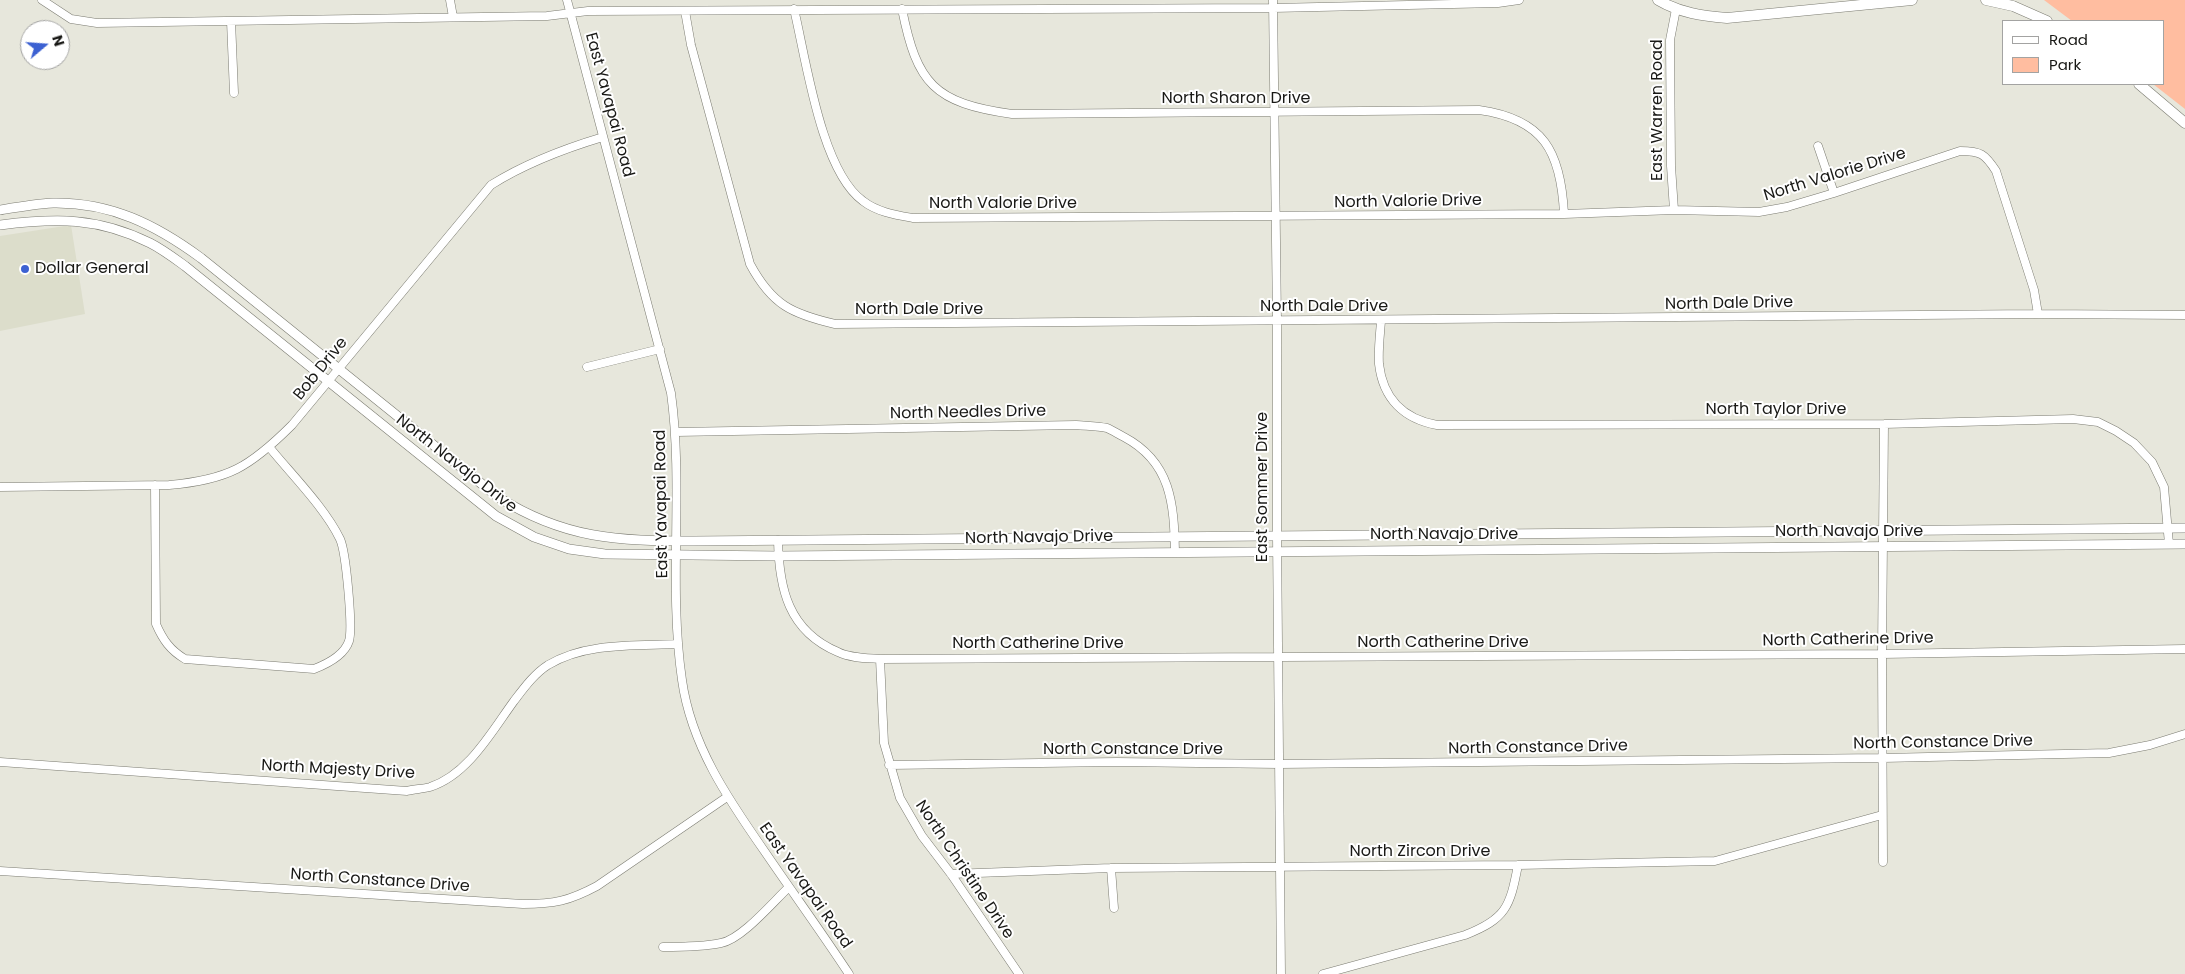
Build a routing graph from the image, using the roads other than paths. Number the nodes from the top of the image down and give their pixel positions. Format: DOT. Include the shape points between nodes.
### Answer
graph roads {
  1 [pos="42,0"];
  2 [pos="450,0"];
  3 [pos="567,0"];
  4 [pos="1519,0"];
  5 [pos="1658,0"];
  6 [pos="1912,0"];
  7 [pos="1986,0"];
  8 [pos="1273,4"];
  9 [pos="902,8"];
  10 [pos="794,9"];
  11 [pos="1676,9"];
  12 [pos="685,10"];
  13 [pos="571,14"];
  14 [pos="453,17"];
  15 [pos="2045,20"];
  16 [pos="231,21"];
  17 [pos="2140,85"];
  18 [pos="234,93"];
  19 [pos="1274,112"];
  20 [pos="2185,123"];
  21 [pos="603,137"];
  22 [pos="1818,146"];
  23 [pos="1834,193"];
  24 [pos="0,210"];
  25 [pos="1674,210"];
  26 [pos="1564,214"];
  27 [pos="1276,217"];
  28 [pos="0,225"];
  29 [pos="211,266"];
  30 [pos="201,279"];
  31 [pos="2038,314"];
  32 [pos="2185,315"];
  33 [pos="1278,321"];
  34 [pos="1381,321"];
  35 [pos="660,349"];
  36 [pos="587,367"];
  37 [pos="338,369"];
  38 [pos="328,382"];
  39 [pos="1884,424"];
  40 [pos="676,432"];
  41 [pos="270,448"];
  42 [pos="480,484"];
  43 [pos="155,485"];
  44 [pos="0,487"];
  45 [pos="470,496"];
  46 [pos="2168,528"];
  47 [pos="2185,528"];
  48 [pos="1883,530"];
  49 [pos="1276,535"];
  50 [pos="1174,536"];
  51 [pos="778,540"];
  52 [pos="676,541"];
  53 [pos="2169,544"];
  54 [pos="2185,544"];
  55 [pos="1883,547"];
  56 [pos="1277,551"];
  57 [pos="1175,552"];
  58 [pos="676,556"];
  59 [pos="778,556"];
  60 [pos="678,644"];
  61 [pos="2185,649"];
  62 [pos="1882,654"];
  63 [pos="1279,658"];
  64 [pos="880,659"];
  65 [pos="2185,734"];
  66 [pos="1883,758"];
  67 [pos="0,762"];
  68 [pos="888,764"];
  69 [pos="1279,764"];
  70 [pos="727,797"];
  71 [pos="1882,815"];
  72 [pos="1883,862"];
  73 [pos="1518,865"];
  74 [pos="1281,867"];
  75 [pos="1111,868"];
  76 [pos="0,871"];
  77 [pos="951,874"];
  78 [pos="789,887"];
  79 [pos="1114,908"];
  80 [pos="663,947"];
  81 [pos="849,974"];
  82 [pos="1019,974"];
  83 [pos="1281,974"];
  84 [pos="1323,974"];
  1 -- 16 [label="street" via="71,19 97,23"];
  2 -- 14 [label="street"];
  3 -- 13 [label="street, East Yavapai Road"];
  4 -- 8 [label="street" via="1498,3"];
  5 -- 11 [label="main road"];
  6 -- 11 [label="main road" via="1727,18 1701,16"];
  7 -- 15 [label="main road" via="2013,6"];
  8 -- 9 [label="street"];
  8 -- 19 [label="street, East Sommer Drive"];
  9 -- 10 [label="street"];
  9 -- 19 [label="street, North Sharon Drive" via="909,45 919,69 935,89 960,103 1012,114"];
  10 -- 12 [label="street"];
  10 -- 27 [label="street, North Valorie Drive" via="832,159 846,184 862,201 883,212 913,218"];
  11 -- 25 [label="street, East Warren Road" via="1670,40"];
  12 -- 13 [label="street"];
  12 -- 33 [label="street, North Dale Drive" via="691,45 750,264 762,285 784,306 805,317 835,324"];
  13 -- 14 [label="street"];
  13 -- 21 [label="street, East Yavapai Road"];
  14 -- 16 [label="street"];
  16 -- 18 [label="street"];
  17 -- 20 [label="main road"];
  19 -- 26 [label="street, North Sharon Drive" via="1479,110 1501,113 1523,122 1543,139 1557,164"];
  19 -- 27 [label="street, East Sommer Drive"];
  21 -- 35 [label="street, East Yavapai Road"];
  21 -- 37 [label="street, Bob Drive" via="534,161 491,185"];
  22 -- 23 [label="street"];
  23 -- 25 [label="street, North Valorie Drive" via="1758,212"];
  23 -- 31 [label="street, North Valorie Drive" via="1960,151 1976,151 1987,157 1999,180 2034,290"];
  24 -- 29 [label="street, North Navajo Drive" via="54,203 106,209 172,236"];
  25 -- 26 [label="street, North Valorie Drive"];
  26 -- 27 [label="street, North Valorie Drive"];
  27 -- 33 [label="street, East Sommer Drive"];
  28 -- 30 [label="street, North Navajo Drive" via="61,220 120,230 151,244"];
  29 -- 30 [label="street"];
  29 -- 37 [label="street, North Navajo Drive"];
  30 -- 38 [label="street, North Navajo Drive"];
  31 -- 32 [label="street, North Dale Drive"];
  31 -- 34 [label="street, North Dale Drive"];
  33 -- 34 [label="street, North Dale Drive"];
  33 -- 49 [label="street, East Sommer Drive"];
  34 -- 39 [label="street, North Taylor Drive" via="1379,364 1385,388 1397,407 1420,422 1437,425"];
  35 -- 36 [label="street"];
  35 -- 40 [label="street, East Yavapai Road" via="671,392"];
  37 -- 38 [label="street, Bob Drive"];
  37 -- 42 [label="street, North Navajo Drive"];
  38 -- 41 [label="street, Bob Drive"];
  38 -- 45 [label="street, North Navajo Drive"];
  39 -- 46 [label="street, North Taylor Drive" via="2073,419 2098,422 2134,443 2152,462 2164,487"];
  39 -- 48 [label="street"];
  40 -- 50 [label="street, North Needles Drive" via="1107,428 1153,458 1168,487"];
  40 -- 52 [label="street, East Yavapai Road"];
  41 -- 43 [label="street, Bob Drive" via="222,477"];
  41 -- 43 [label="street" via="341,540 349,642 328,664 314,669 185,660 172,651 156,624"];
  42 -- 45 [label="street"];
  42 -- 52 [label="street, North Navajo Drive" via="518,510 573,532 604,538"];
  43 -- 44 [label="street, Bob Drive"];
  45 -- 58 [label="street, North Navajo Drive" via="510,525 569,549 605,554"];
  46 -- 47 [label="street, North Navajo Drive"];
  46 -- 48 [label="street, North Navajo Drive"];
  46 -- 53 [label="street, North Taylor Drive"];
  48 -- 49 [label="street, North Navajo Drive"];
  48 -- 55 [label="street"];
  49 -- 50 [label="street, North Navajo Drive"];
  49 -- 56 [label="street, East Sommer Drive"];
  50 -- 51 [label="street, North Navajo Drive"];
  50 -- 57 [label="street, North Needles Drive"];
  51 -- 52 [label="street, North Navajo Drive"];
  51 -- 59 [label="street, North Catherine Drive"];
  52 -- 58 [label="street, East Yavapai Road"];
  53 -- 54 [label="street, North Navajo Drive"];
  53 -- 55 [label="street, North Navajo Drive"];
  55 -- 56 [label="street, North Navajo Drive"];
  55 -- 62 [label="street"];
  56 -- 57 [label="street, North Navajo Drive"];
  56 -- 63 [label="street, East Sommer Drive"];
  57 -- 59 [label="street, North Navajo Drive"];
  58 -- 59 [label="street, North Navajo Drive"];
  58 -- 60 [label="street, East Yavapai Road"];
  59 -- 64 [label="street, North Catherine Drive" via="786,602 799,622 817,640 838,652"];
  60 -- 67 [label="street, North Majesty Drive" via="599,648 571,654 548,665 519,695 475,754 454,774 430,787 407,790"];
  60 -- 70 [label="street, East Yavapai Road" via="690,715 703,752"];
  61 -- 62 [label="street, North Catherine Drive"];
  62 -- 63 [label="street, North Catherine Drive"];
  62 -- 66 [label="street"];
  63 -- 64 [label="street, North Catherine Drive"];
  63 -- 69 [label="street, East Sommer Drive"];
  64 -- 68 [label="street, North Christine Drive"];
  65 -- 66 [label="street, North Constance Drive" via="2110,753"];
  66 -- 69 [label="street, North Constance Drive"];
  66 -- 71 [label="street"];
  68 -- 69 [label="street, North Constance Drive"];
  68 -- 77 [label="street, North Christine Drive" via="900,798 922,836"];
  69 -- 74 [label="street, East Sommer Drive"];
  70 -- 76 [label="street, North Constance Drive" via="597,886 551,904"];
  70 -- 78 [label="street, East Yavapai Road"];
  71 -- 72 [label="street"];
  71 -- 73 [label="street, North Zircon Drive" via="1715,861"];
  73 -- 74 [label="street, North Zircon Drive"];
  73 -- 84 [label="street" via="1512,896 1501,914 1485,927"];
  74 -- 75 [label="street, North Zircon Drive"];
  74 -- 83 [label="street, East Sommer Drive"];
  75 -- 77 [label="street, North Zircon Drive"];
  75 -- 79 [label="street"];
  77 -- 82 [label="street, North Christine Drive"];
  78 -- 80 [label="street" via="749,927 733,938 722,943"];
  78 -- 81 [label="street, East Yavapai Road"];
}
